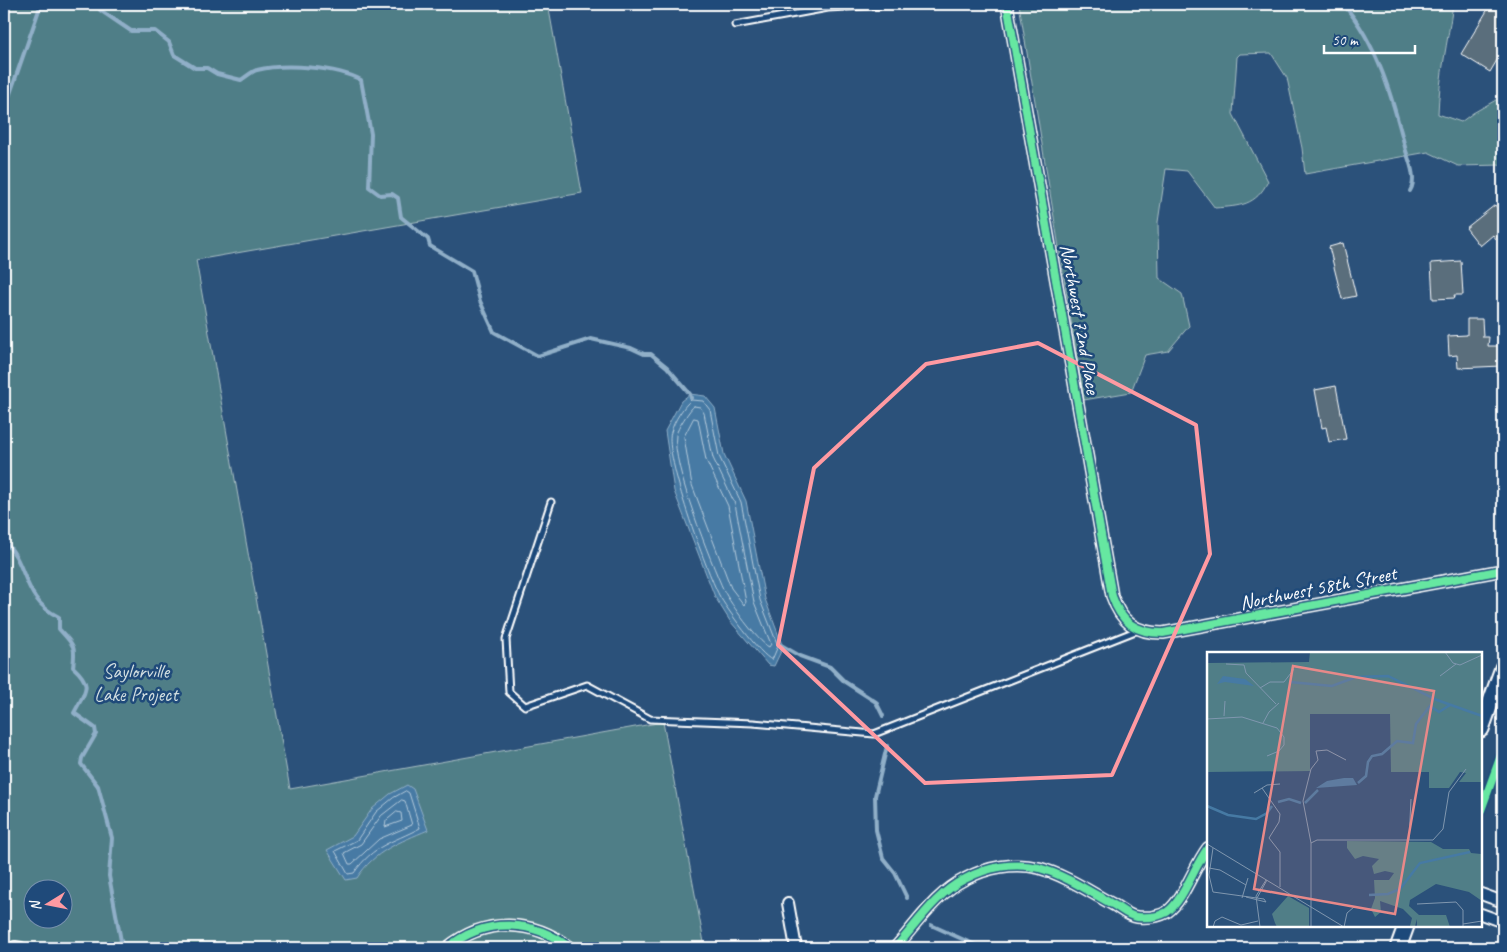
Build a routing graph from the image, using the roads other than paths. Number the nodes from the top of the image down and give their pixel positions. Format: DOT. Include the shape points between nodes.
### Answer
graph roads {
  1 [pos="901,4"];
  2 [pos="1007,4"];
  3 [pos="735,25"];
  4 [pos="551,502"];
  5 [pos="1503,570"];
  6 [pos="1138,630"];
  7 [pos="1503,668"];
  8 [pos="1482,726"];
  9 [pos="1207,849"];
  10 [pos="1482,894"];
  11 [pos="1503,902"];
  12 [pos="788,903"];
  13 [pos="1482,914"];
  14 [pos="1503,922"];
  15 [pos="1406,927"];
  16 [pos="447,948"];
  17 [pos="570,948"];
  18 [pos="796,948"];
  19 [pos="895,948"];
  20 [pos="1398,948"];
  1 -- 3 [label="lane" via="828,8"];
  2 -- 6 [label="street, Northwest 72nd Place" via="1112,596 1122,616"];
  4 -- 6 [label="lane" via="506,639 509,692 525,706 588,685 650,719 753,723 874,734"];
  5 -- 6 [label="street, Northwest 58th Street" via="1163,633"];
  7 -- 8 [label="main road"];
  9 -- 19 [label="street" via="1175,903 1152,918 1128,914 1059,875 1033,867 1005,866 963,879 940,897"];
  10 -- 11 [label="street"];
  12 -- 18 [label="street"];
  13 -- 14 [label="street"];
  15 -- 20 [label="main road"];
  16 -- 17 [label="street" via="472,933 504,925 543,931"];
}
